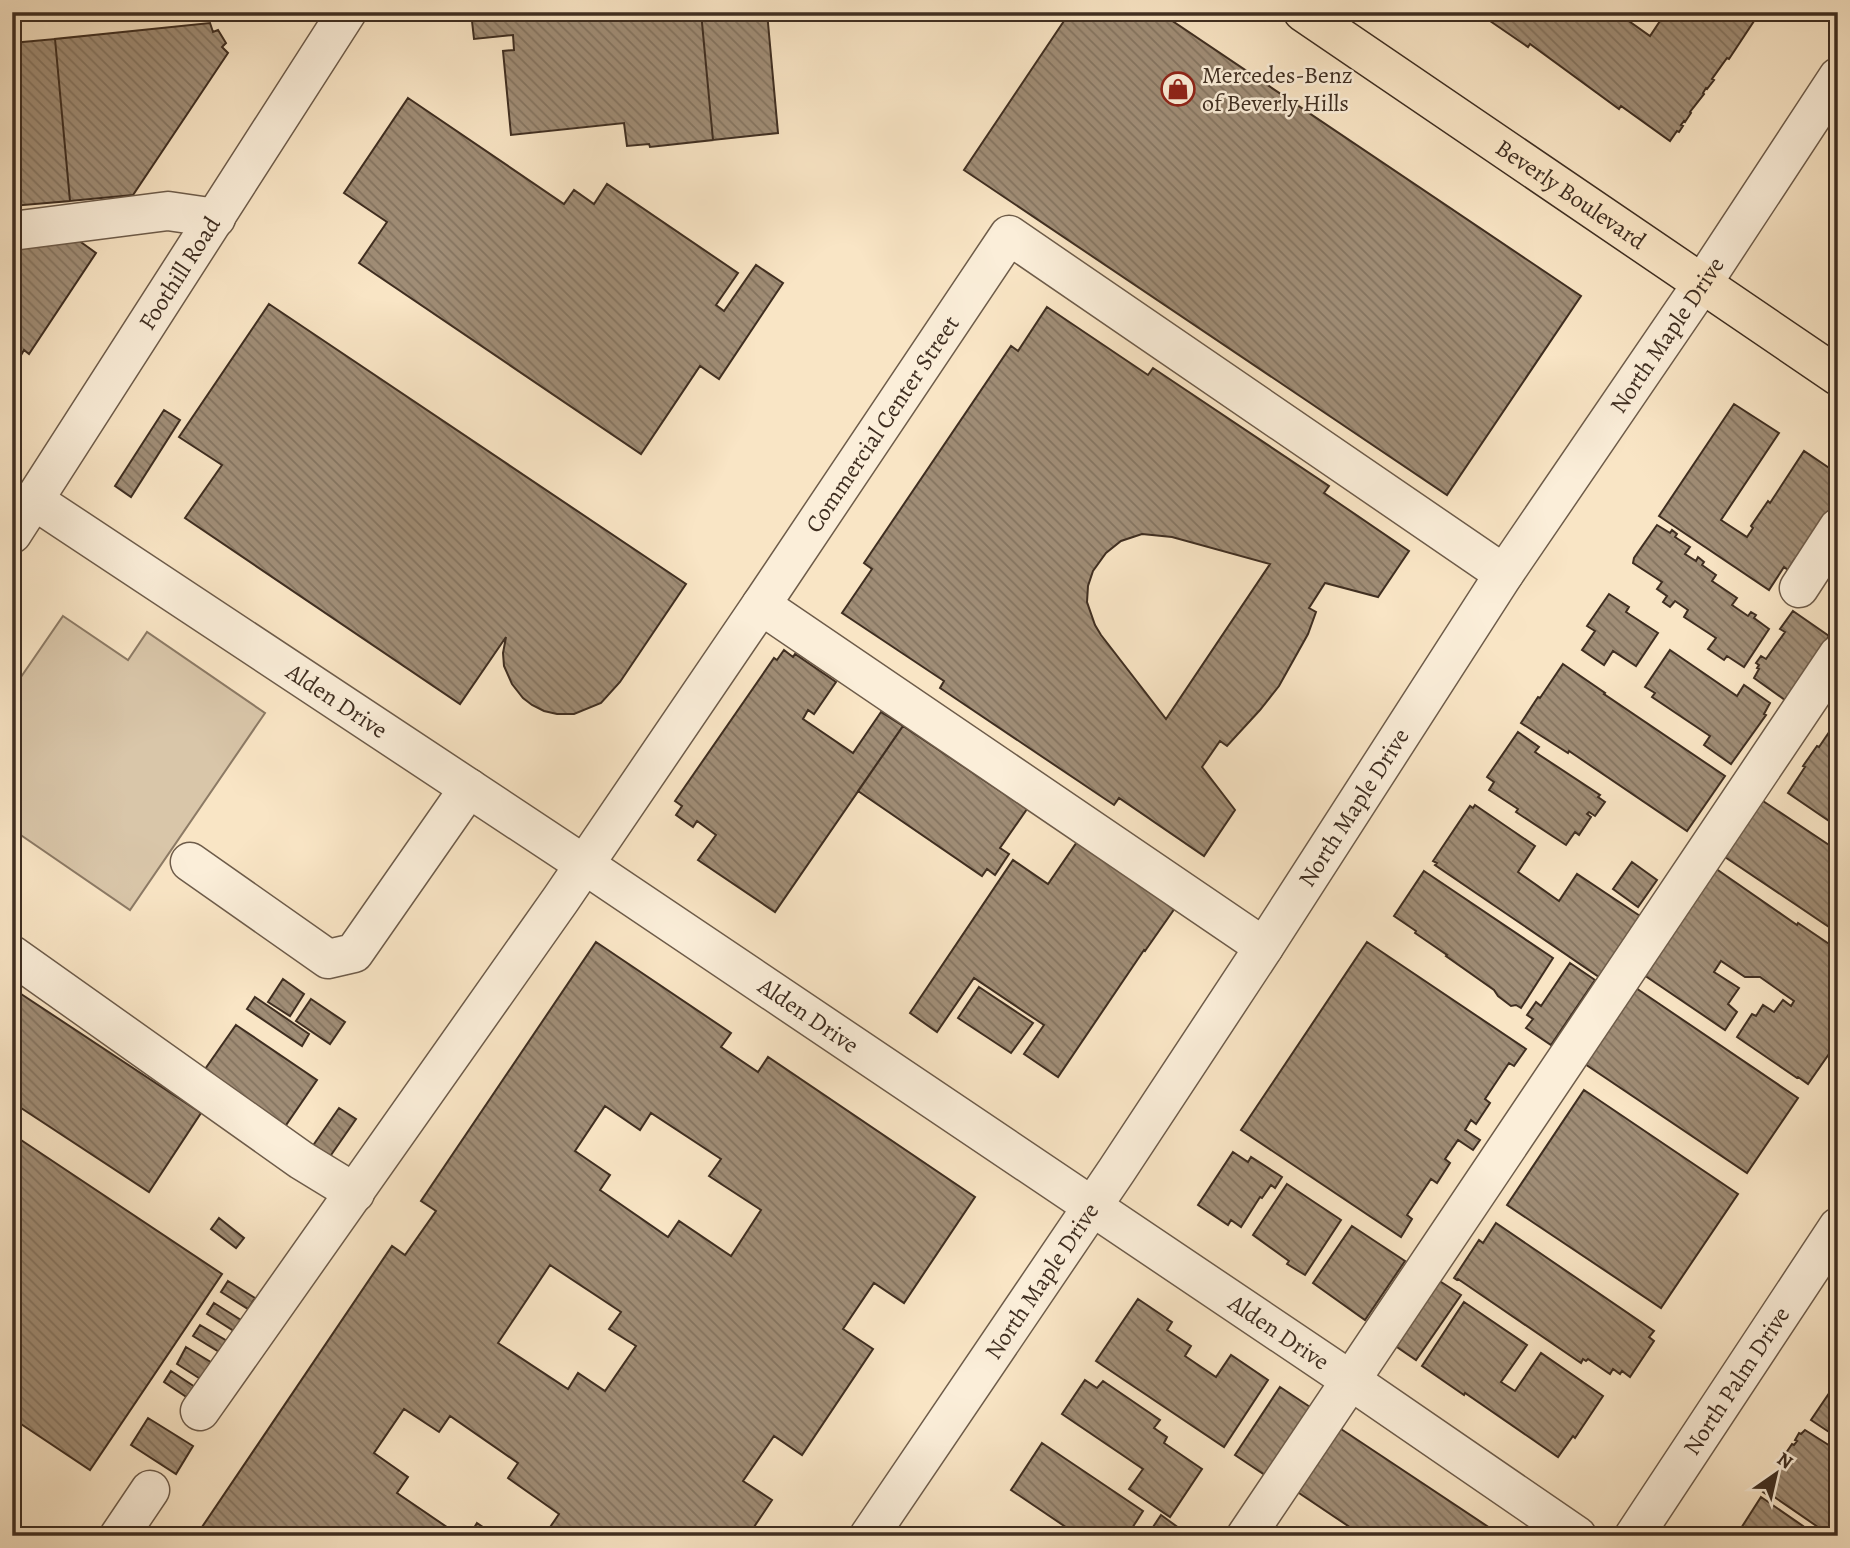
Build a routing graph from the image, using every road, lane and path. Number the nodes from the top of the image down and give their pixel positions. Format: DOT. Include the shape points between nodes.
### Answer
graph roads {
  1 [pos="347,12"];
  2 [pos="1303,12"];
  3 [pos="1838,77"];
  4 [pos="216,218"];
  5 [pos="12,231"];
  6 [pos="1702,284"];
  7 [pos="1838,376"];
  8 [pos="35,501"];
  9 [pos="1838,528"];
  10 [pos="12,534"];
  11 [pos="1504,574"];
  12 [pos="1800,588"];
  13 [pos="761,605"];
  14 [pos="1838,655"];
  15 [pos="469,788"];
  16 [pos="190,862"];
  17 [pos="584,865"];
  18 [pos="1264,947"];
  19 [pos="12,955"];
  20 [pos="355,1193"];
  21 [pos="1092,1207"];
  22 [pos="1838,1227"];
  23 [pos="1350,1380"];
  24 [pos="200,1411"];
  25 [pos="150,1490"];
  26 [pos="119,1536"];
  27 [pos="869,1536"];
  28 [pos="1246,1536"];
  29 [pos="1577,1536"];
  30 [pos="1634,1536"];
  1 -- 4 [label="street, Foothill Road"];
  2 -- 6 [label="main road, Beverly Boulevard"];
  3 -- 6 [label="street, North Maple Drive"];
  4 -- 5 [label="street" via="168,211"];
  4 -- 8 [label="street, Foothill Road"];
  6 -- 7 [label="main road, Beverly Boulevard"];
  6 -- 11 [label="street, North Maple Drive"];
  8 -- 10 [label="street, Foothill Road"];
  8 -- 15 [label="street, Alden Drive"];
  9 -- 12 [label="street"];
  11 -- 13 [label="street, Commercial Center Street" via="1009,235"];
  11 -- 18 [label="street, North Maple Drive"];
  13 -- 17 [label="street"];
  13 -- 18 [label="street"];
  14 -- 23 [label="street"];
  15 -- 16 [label="street" via="354,953 328,959"];
  15 -- 17 [label="street, Alden Drive"];
  17 -- 20 [label="street"];
  17 -- 21 [label="street, Alden Drive"];
  18 -- 21 [label="street, North Maple Drive"];
  19 -- 20 [label="street" via="301,1160"];
  20 -- 24 [label="street"];
  21 -- 23 [label="street, Alden Drive"];
  21 -- 27 [label="street, North Maple Drive"];
  22 -- 30 [label="street, North Palm Drive"];
  23 -- 28 [label="street"];
  23 -- 29 [label="street, Alden Drive"];
  25 -- 26 [label="street"];
}
